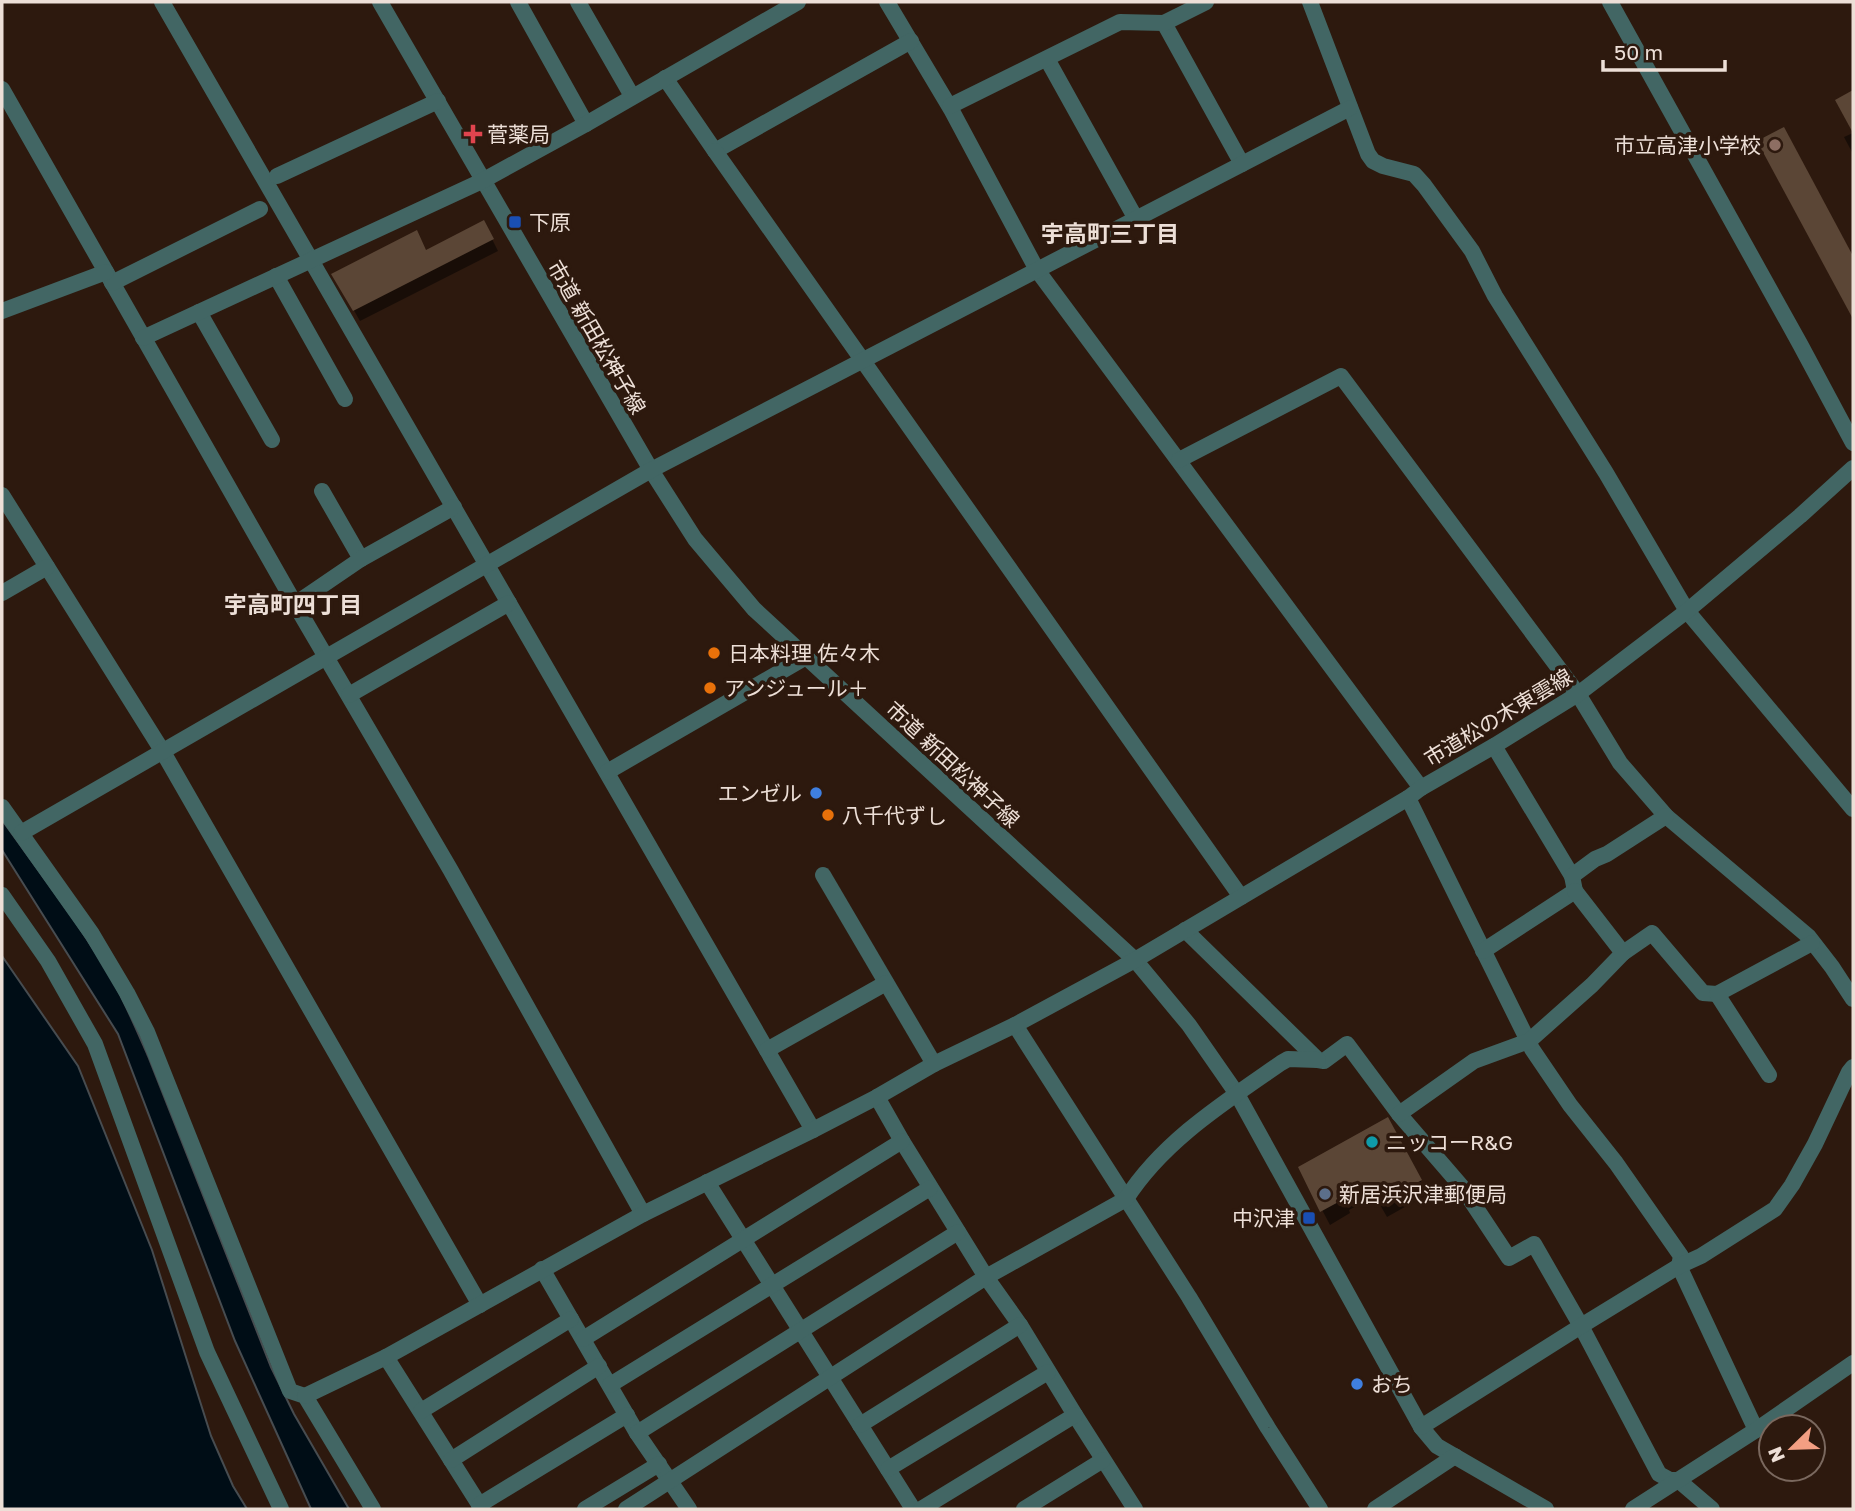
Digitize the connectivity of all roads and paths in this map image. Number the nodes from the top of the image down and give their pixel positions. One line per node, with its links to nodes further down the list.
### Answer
1 (162, 2): 26 (street)
2 (380, 2): 16 (street, 市道 新田松神子線)
3 (518, 2): 19 (street)
4 (578, 2): 15 (street)
5 (798, 2): 13 (street)
6 (887, 2): 11 (street)
7 (1206, 2): 10 (street)
8 (1310, 2): 18 (street)
9 (1610, 2): 36 (street)
10 (1164, 23): 12 (street); 21 (street)
11 (911, 41): 17 (street); 20 (street)
12 (1047, 59): 17 (street); 25 (street)
13 (665, 78): 15 (street); 20 (street)
14 (2, 89): 29 (street)
15 (632, 96): 19 (street)
16 (438, 102): 22 (street); 23 (street, 市道 新田松神子線)
17 (950, 106): 27 (street)
18 (1350, 108): 21 (street); 49 (street)
19 (586, 124): 23 (street)
20 (715, 151): 33 (street)
21 (1242, 164): 25 (street)
22 (277, 176)
23 (482, 181): 26 (street); 39 (street, 市道 新田松神子線)
24 (260, 209): 29 (street)
25 (1136, 219): 27 (street)
26 (311, 260): 28 (street); 42 (street)
27 (1037, 270): 33 (street); 37 (street)
28 (275, 276): 31 (street); 34 (street)
29 (109, 278): 30 (street); 32 (street)
30 (2, 311)
31 (199, 312): 32 (street); 35 (street)
32 (143, 338): 48 (street)
33 (863, 360): 39 (street); 65 (street)
34 (345, 399)
35 (272, 440)
36 (1853, 443)
37 (1179, 460): 52 (street); 57 (street)
38 (1853, 468): 49 (street, 市道松の木東雲線)
39 (651, 470): 44 (street); 50 (street, 市道 新田松神子線)
40 (323, 491): 43 (street)
41 (2, 495): 45 (street)
42 (453, 508): 43 (street); 44 (street)
43 (361, 559): 48 (street)
44 (487, 565): 47 (street); 51 (street)
45 (47, 567): 46 (street); 55 (street)
46 (2, 593)
47 (509, 603): 53 (street); 56 (street)
48 (295, 604): 51 (street)
49 (1687, 611): 52 (street, 市道松の木東雲線); 59 (street)
50 (806, 657): 56 (street); 70 (street, 市道 新田松神子線)
51 (327, 658): 53 (street); 55 (street)
52 (1578, 694): 54 (street, 市道松の木東雲線); 60 (street)
53 (349, 695): 89 (street)
54 (1494, 746): 57 (street, 市道松の木東雲線); 63 (street)
55 (163, 752): 61 (street); 96 (street)
56 (607, 772): 76 (street)
57 (1415, 793): 65 (street, 市道松の木東雲線); 68 (street)
58 (2, 807): 61 (street)
59 (1853, 808)
60 (1666, 816): 63 (street); 67 (street)
61 (21, 833): 108 (street)
62 (823, 875): 71 (street)
63 (1573, 883): 68 (street); 69 (street)
64 (2, 895): 124 (street)
65 (1241, 897): 66 (street, 市道松の木東雲線)
66 (1185, 930): 70 (street, 市道松の木東雲線); 77 (street)
67 (1812, 943): 72 (street); 73 (street)
68 (1483, 951): 75 (street)
69 (1623, 953): 72 (street); 75 (street)
70 (1135, 960): 74 (street, 市道松の木東雲線); 81 (street, 市道 新田松神子線)
71 (886, 983): 76 (street); 78 (street)
72 (1717, 994): 80 (street)
73 (1853, 999)
74 (1015, 1024): 78 (street, 市道松の木東雲線); 88 (street)
75 (1529, 1041): 83 (street); 92 (street)
76 (767, 1049): 84 (street)
77 (1318, 1060): 81 (street); 83 (street)
78 (934, 1064): 82 (street, 市道松の木東雲線)
79 (1853, 1067): 92 (street)
80 (1769, 1075)
81 (1237, 1094): 88 (street); 113 (street, 市道 新田松神子線)
82 (877, 1097): 84 (street, 市道松の木東雲線); 85 (street)
83 (1399, 1114): 99 (street)
84 (813, 1130): 86 (street, 市道松の木東雲線)
85 (902, 1141): 87 (street); 91 (street)
86 (706, 1182): 89 (street, 市道松の木東雲線); 91 (street)
87 (930, 1188): 90 (street); 95 (street)
88 (1126, 1199): 94 (street); 133 (street)
89 (643, 1214): 93 (street, 市道松の木東雲線)
90 (958, 1232): 94 (street); 100 (street)
91 (742, 1240): 95 (street); 101 (street)
92 (1679, 1266): 99 (street); 114 (street)
93 (542, 1269): 96 (street, 市道松の木東雲線); 97 (street)
94 (986, 1277): 98 (street); 106 (street)
95 (772, 1286): 100 (street); 107 (street)
96 (480, 1305): 102 (street, 市道松の木東雲線)
97 (571, 1319): 101 (street); 109 (street)
98 (1020, 1325): 105 (street); 112 (street)
99 (1581, 1326): 113 (street); 121 (street)
100 (800, 1331): 106 (street); 115 (street)
101 (583, 1339): 104 (street)
102 (386, 1357): 108 (street, 市道松の木東雲線); 109 (street)
103 (1853, 1363): 114 (street)
104 (599, 1366): 107 (street); 117 (street)
105 (1048, 1372): 111 (street); 120 (street)
106 (830, 1378): 112 (street); 122 (street)
107 (610, 1385): 110 (street)
108 (304, 1396): 125 (street)
109 (421, 1411): 117 (street)
110 (627, 1415): 115 (street); 123 (street)
111 (1075, 1415): 118 (street); 130 (street)
112 (860, 1425): 120 (street)
113 (1422, 1427): 116 (street, 市道 新田松神子線)
114 (1756, 1430): 121 (street)
115 (637, 1433): 119 (street)
116 (1455, 1456): 134 (street); 135 (street, 市道 新田松神子線)
117 (452, 1460): 123 (street)
118 (1103, 1460): 131 (street); 132 (street)
119 (659, 1464): 122 (street); 126 (street)
120 (888, 1469): 129 (street)
121 (1678, 1480): 136 (street); 137 (street)
122 (671, 1482): 127 (street); 128 (street)
123 (481, 1507)
124 (281, 1509)
125 (373, 1509)
126 (586, 1509)
127 (626, 1509)
128 (689, 1509)
129 (913, 1509)
130 (921, 1509)
131 (1024, 1509)
132 (1134, 1509)
133 (1320, 1509)
134 (1375, 1509)
135 (1545, 1509)
136 (1633, 1509)
137 (1712, 1509)

